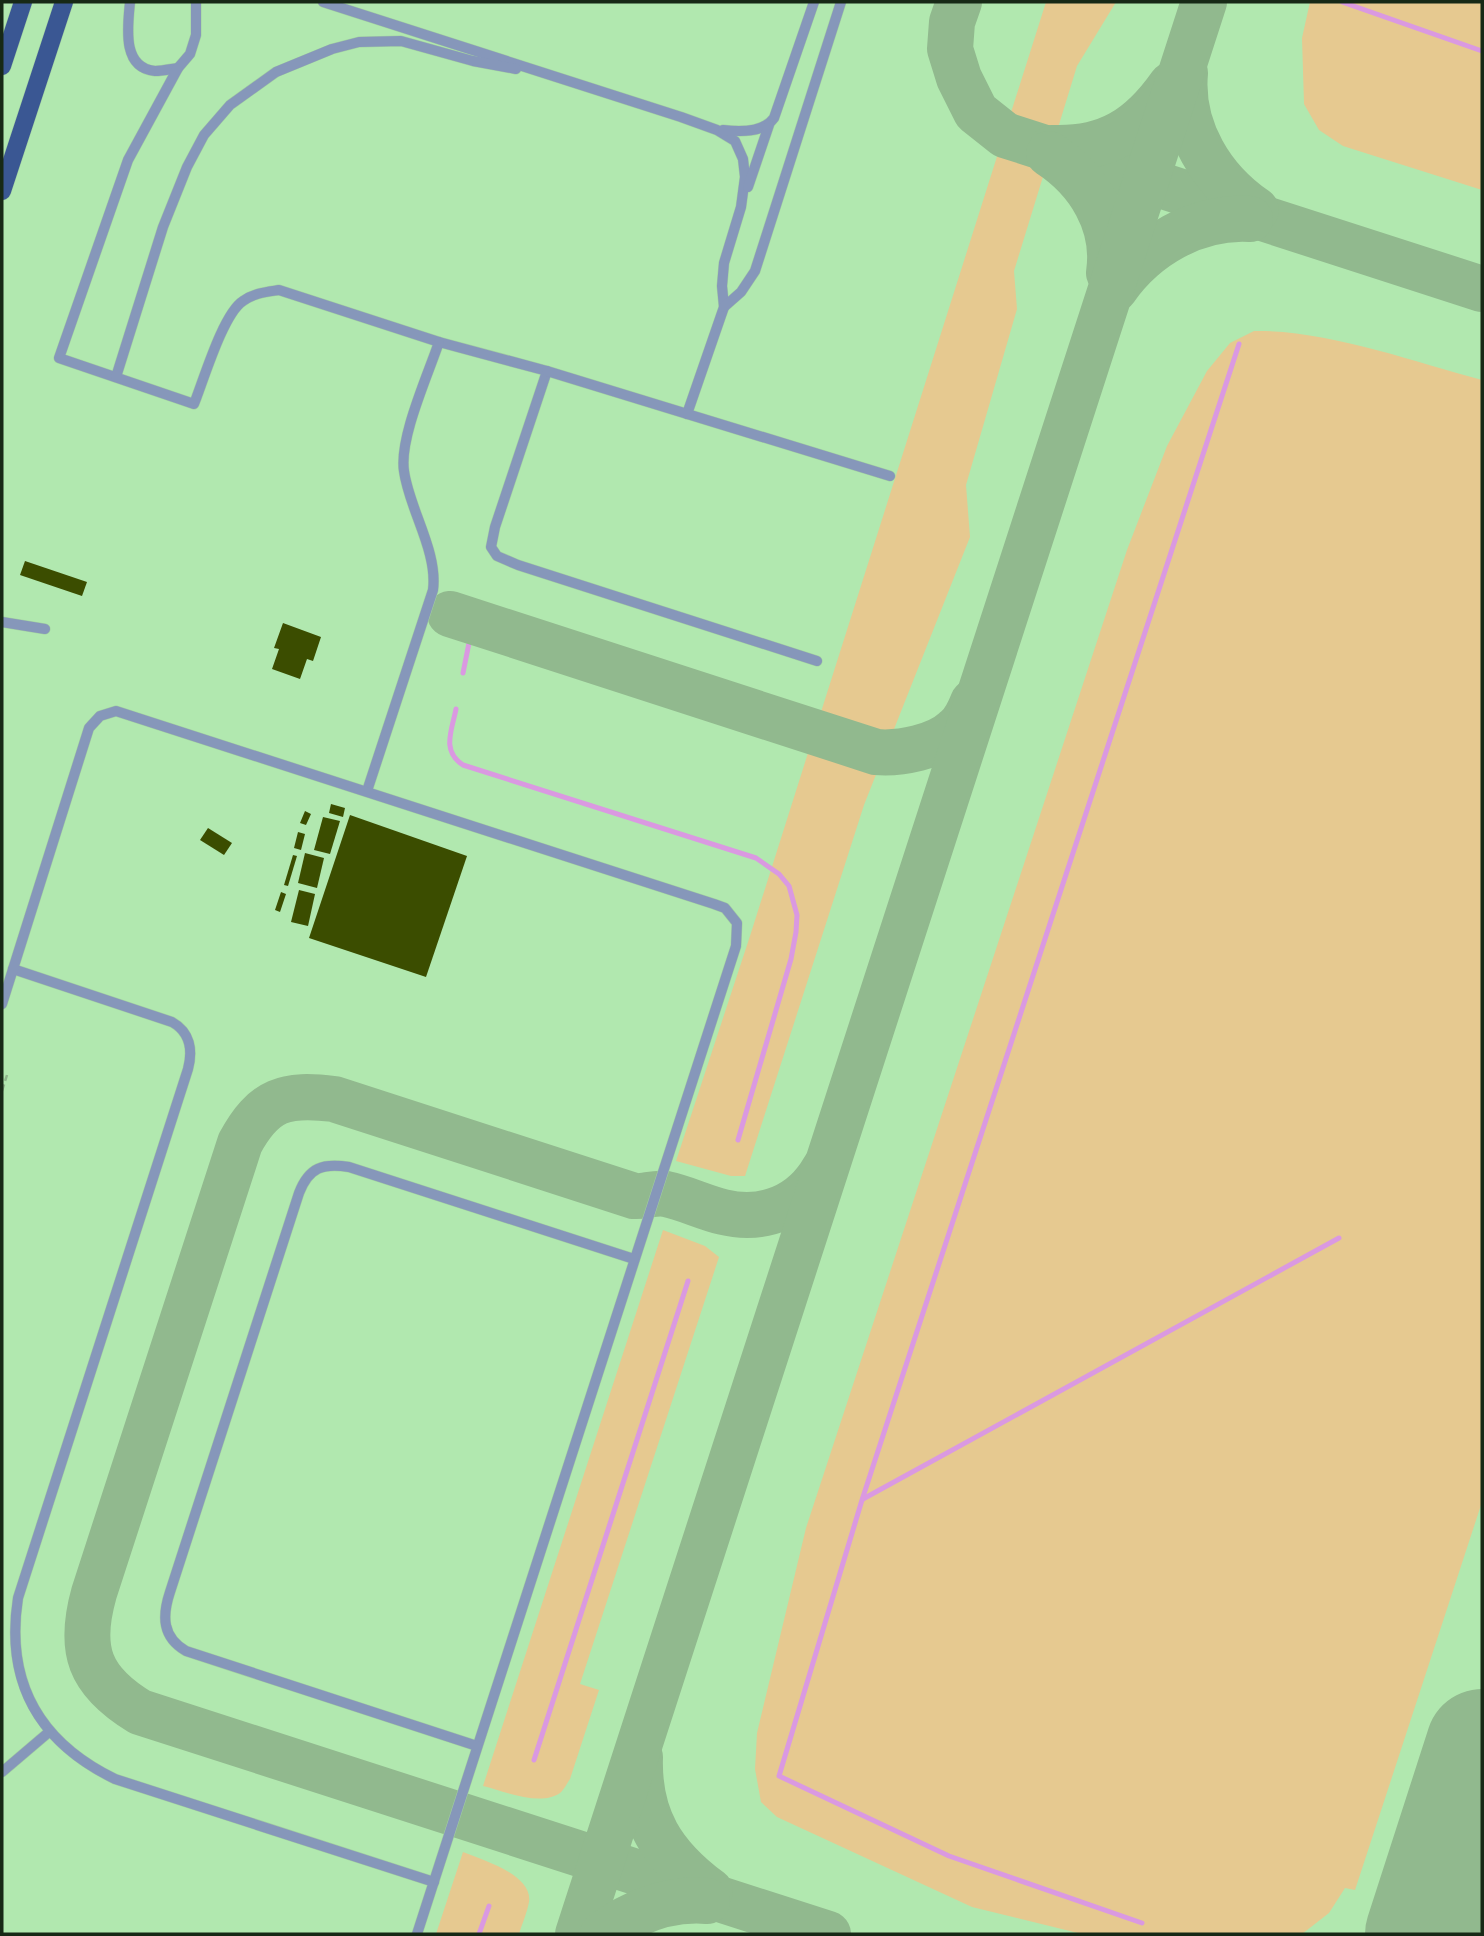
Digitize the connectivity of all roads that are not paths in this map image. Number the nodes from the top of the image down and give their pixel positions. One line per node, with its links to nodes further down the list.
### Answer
1 (23, 2): 8 (main road)
2 (64, 2): 13 (main road)
3 (130, 2): 9 (lane)
4 (196, 2): 9 (lane)
5 (323, 2): 10 (lane)
6 (814, 2): 11 (lane)
7 (841, 2): 15 (lane)
8 (2, 66)
9 (178, 68): 18 (lane)
10 (541, 72): 12 (lane); 18 (lane)
11 (769, 125): 12 (lane); 14 (lane)
12 (715, 129): 14 (lane)
13 (2, 191)
14 (741, 207): 15 (lane)
15 (724, 307): 19 (lane)
16 (439, 342): 17 (lane); 18 (lane); 24 (lane)
17 (547, 371): 19 (lane); 23 (lane)
18 (116, 377)
19 (687, 414): 20 (lane)
20 (890, 476)
21 (2, 622): 22 (lane)
22 (45, 629)
23 (817, 661)
24 (367, 791): 25 (lane); 27 (lane)
25 (13, 969): 26 (lane); 28 (lane)
26 (2, 1004)
27 (634, 1259): 29 (lane); 29 (lane)
28 (49, 1732): 30 (lane); 31 (lane)
29 (477, 1746): 31 (lane)
30 (2, 1772)
31 (434, 1882): 32 (lane)
32 (417, 1934)

